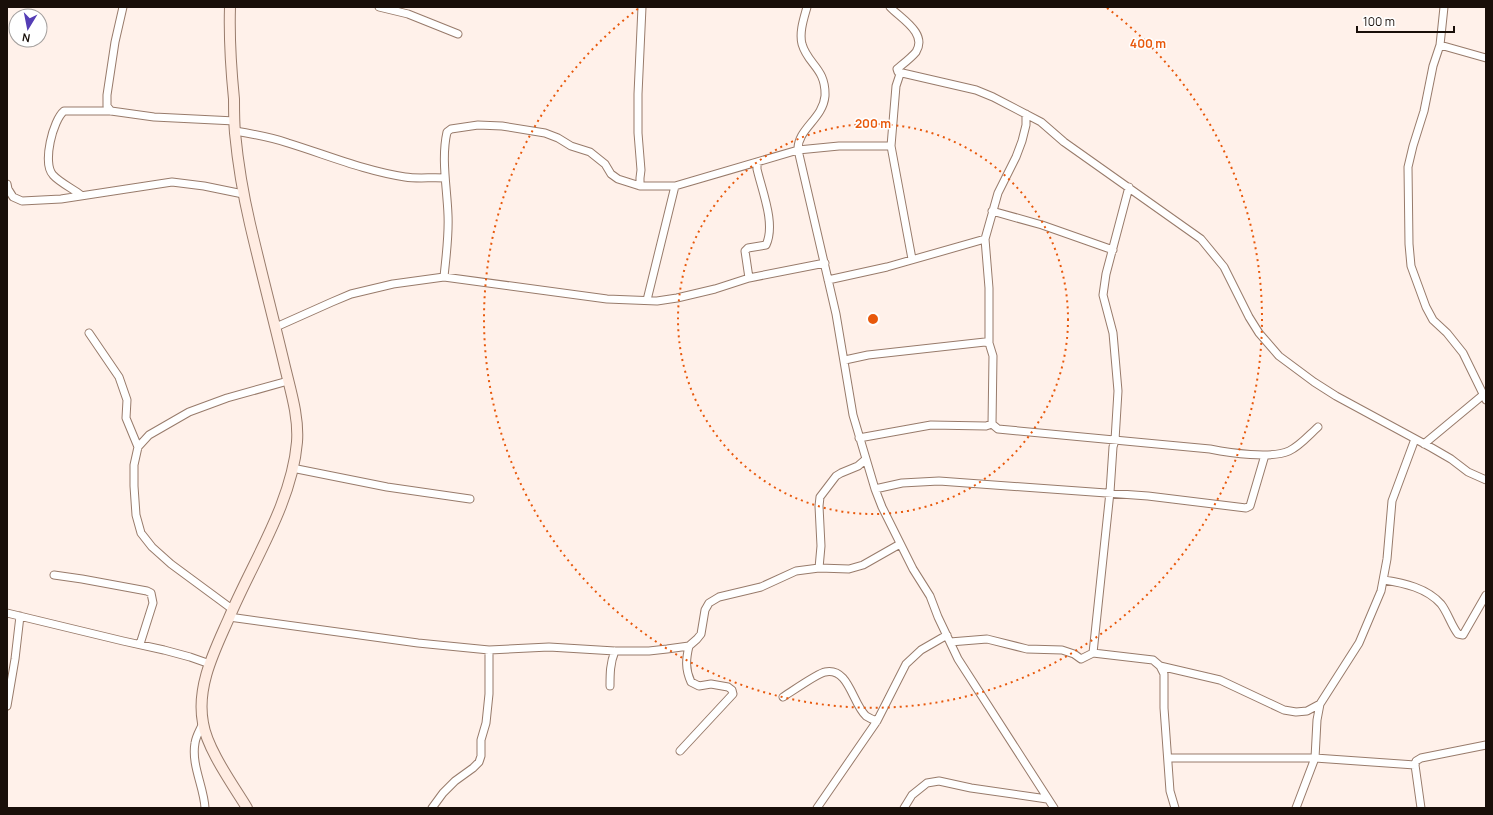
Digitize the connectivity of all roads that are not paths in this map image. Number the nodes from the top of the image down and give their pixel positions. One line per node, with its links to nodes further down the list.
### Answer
1 (123, 7): 12 (street)
2 (230, 7): 14 (street)
3 (379, 7): 8 (street)
4 (642, 7): 20 (street)
5 (806, 7): 16 (street)
6 (890, 7): 11 (street)
7 (1444, 7): 9 (street)
8 (458, 34)
9 (1440, 45): 10 (street); 39 (street)
10 (1486, 58)
11 (900, 74): 13 (street); 15 (street)
12 (111, 111): 14 (street); 24 (street)
13 (1026, 114): 22 (street); 25 (street)
14 (235, 126): 18 (street); 23 (street)
15 (891, 146): 16 (street); 28 (street)
16 (798, 150): 17 (street); 29 (street)
17 (758, 162): 21 (street); 31 (street)
18 (445, 178): 20 (street); 30 (street)
19 (7, 184): 24 (street)
20 (640, 186): 21 (street)
21 (675, 186): 33 (street)
22 (1129, 187): 27 (street); 43 (street)
23 (243, 194): 24 (street); 34 (street)
24 (81, 195)
25 (992, 211): 26 (street); 27 (street)
26 (985, 239): 28 (street); 36 (street)
27 (1113, 250): 44 (street)
28 (912, 259): 32 (street)
29 (824, 264): 31 (street); 32 (street)
30 (444, 277): 33 (street); 34 (street)
31 (749, 278): 33 (street)
32 (828, 280): 37 (street)
33 (647, 300)
34 (276, 327): 38 (street)
35 (89, 333): 46 (street)
36 (989, 343): 37 (street); 40 (street)
37 (845, 360): 42 (street)
38 (288, 381): 46 (street); 49 (street)
39 (1484, 397): 45 (street)
40 (992, 424): 42 (street); 44 (street)
41 (1318, 427): 47 (street)
42 (860, 438): 48 (street)
43 (1415, 439): 45 (street); 57 (street)
44 (1115, 440): 47 (street); 52 (street)
45 (1424, 444): 50 (street)
46 (138, 447): 60 (street)
47 (1265, 454): 52 (street)
48 (866, 459): 51 (street); 55 (street)
49 (292, 468): 53 (street); 60 (street)
50 (1486, 480)
51 (874, 489): 52 (street); 54 (street)
52 (1110, 492): 68 (street)
53 (470, 499)
54 (900, 544): 55 (street); 62 (street)
55 (819, 568): 65 (street)
56 (54, 575): 64 (street)
57 (1384, 580): 58 (street); 73 (street)
58 (1486, 595)
59 (7, 613): 61 (street)
60 (230, 613): 66 (street); 69 (street)
61 (20, 616): 64 (street); 74 (street)
62 (947, 635): 63 (street); 75 (street)
63 (950, 642): 68 (street); 82 (street)
64 (140, 644): 69 (street)
65 (689, 646): 67 (street); 78 (street)
66 (489, 650): 67 (street); 85 (street)
67 (615, 651): 71 (street)
68 (1093, 654): 70 (street)
69 (210, 664): 76 (street)
70 (1160, 666): 73 (street); 79 (street)
71 (610, 686)
72 (783, 697): 75 (street)
73 (1320, 704): 80 (street)
74 (7, 706)
75 (877, 721): 86 (street)
76 (202, 723): 83 (street); 84 (street)
77 (1486, 745): 81 (street)
78 (680, 751)
79 (1168, 758): 80 (street); 89 (street)
80 (1315, 758): 81 (street); 90 (street)
81 (1415, 765): 91 (street)
82 (1047, 799): 87 (street); 88 (street)
83 (205, 808)
84 (247, 808)
85 (432, 808)
86 (817, 808)
87 (904, 808)
88 (1054, 808)
89 (1175, 808)
90 (1296, 808)
91 (1421, 808)

